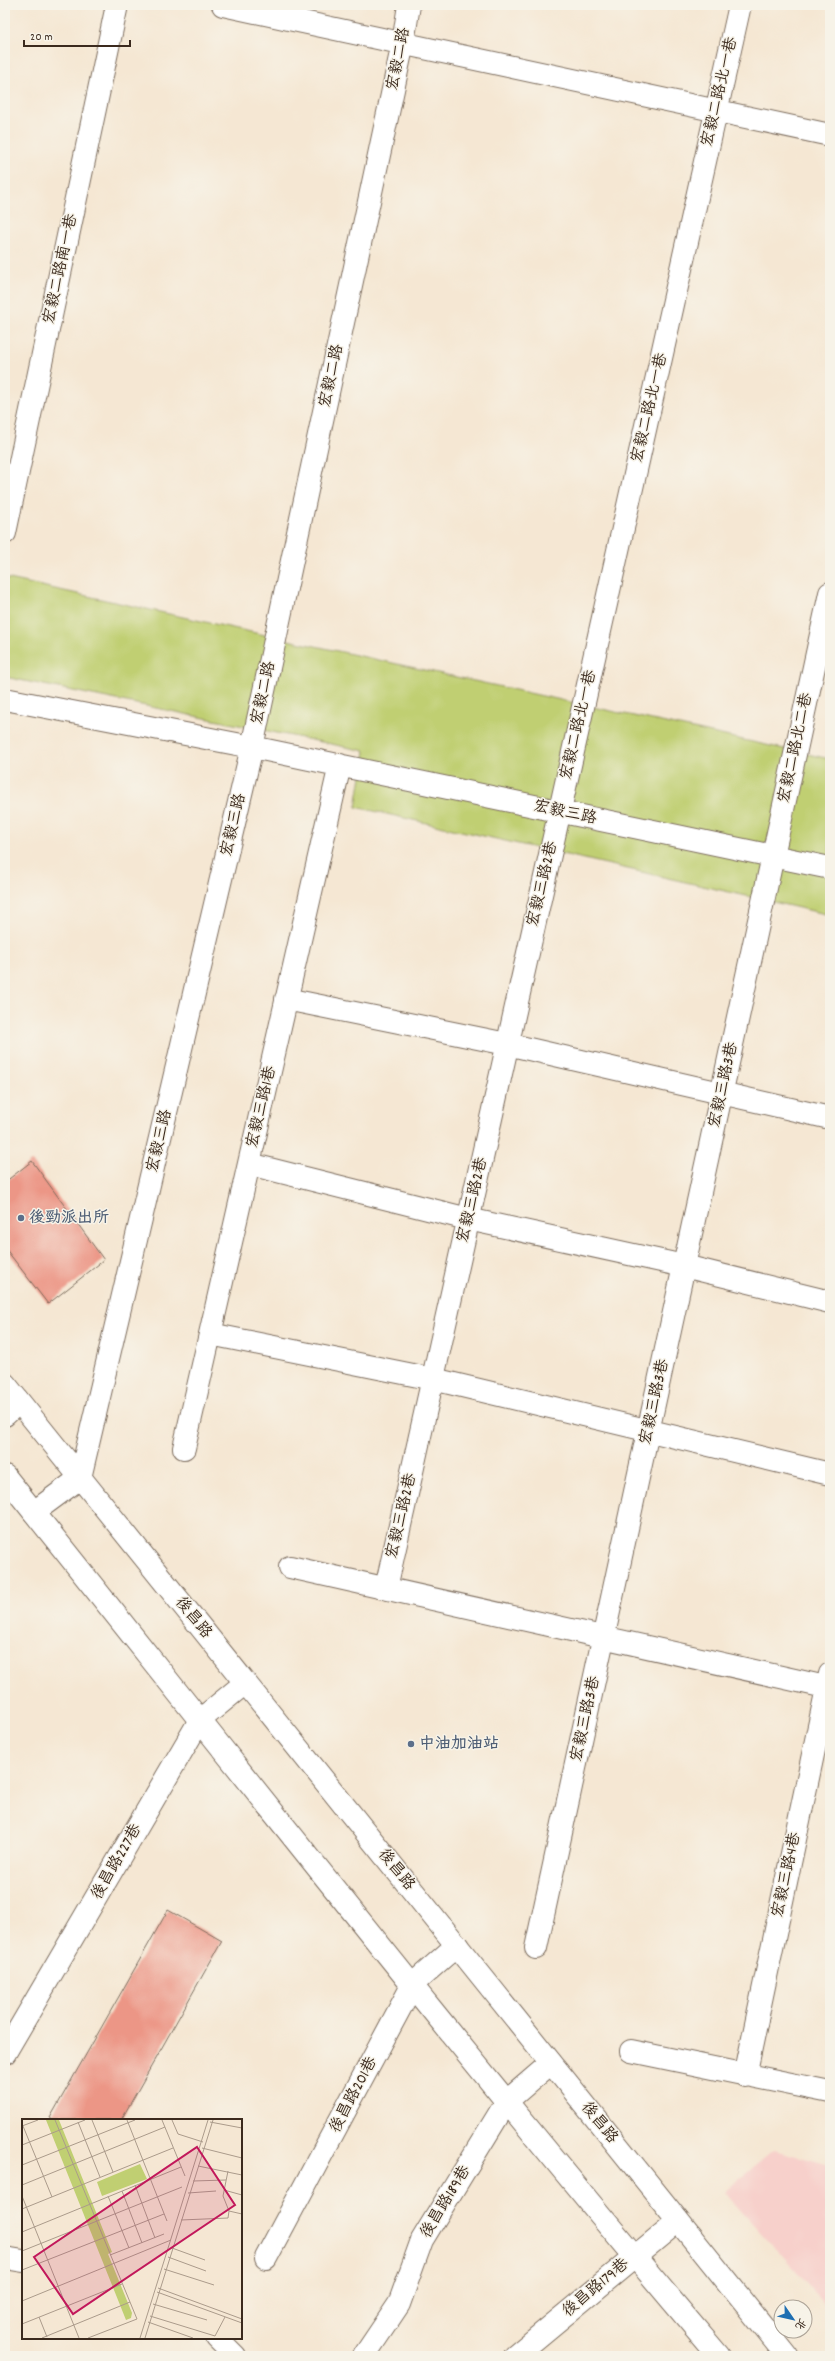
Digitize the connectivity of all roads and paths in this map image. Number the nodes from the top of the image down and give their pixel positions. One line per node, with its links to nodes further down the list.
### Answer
1 (116, 5): 8 (street, 宏毅二路南一巷)
2 (223, 5): 5 (street)
3 (409, 5): 5 (street, 宏毅二路)
4 (740, 5): 6 (street, 宏毅二路北一巷)
5 (403, 43): 6 (street); 11 (street, 宏毅二路)
6 (716, 110): 7 (street); 13 (street, 宏毅二路北一巷)
7 (830, 135)
8 (5, 533)
9 (830, 593): 14 (street, 宏毅二路北二巷)
10 (5, 699): 11 (street, 宏毅三路)
11 (252, 748): 12 (street, 宏毅三路); 32 (street, 宏毅三路)
12 (340, 766): 13 (street, 宏毅三路); 16 (street, 宏毅三路1巷)
13 (560, 812): 14 (street, 宏毅三路); 17 (street, 宏毅三路2巷)
14 (773, 856): 15 (street, 宏毅三路); 18 (street, 宏毅三路3巷)
15 (830, 868)
16 (286, 999): 17 (street); 20 (street, 宏毅三路1巷)
17 (508, 1044): 18 (street); 21 (street, 宏毅三路2巷)
18 (722, 1093): 19 (street); 22 (street, 宏毅三路3巷)
19 (830, 1118)
20 (249, 1164): 21 (street); 24 (street, 宏毅三路1巷)
21 (468, 1219): 22 (street); 25 (street, 宏毅三路2巷)
22 (684, 1266): 23 (street); 28 (street, 宏毅三路3巷)
23 (830, 1302)
24 (210, 1334): 25 (street); 29 (street, 宏毅三路1巷)
25 (433, 1379): 28 (street); 35 (street, 宏毅三路2巷)
26 (5, 1384): 27 (street, 後昌路)
27 (12, 1409): 32 (street, 後昌路)
28 (649, 1431): 30 (street); 36 (street, 宏毅三路3巷)
29 (184, 1448)
30 (830, 1474)
31 (5, 1476): 33 (street)
32 (80, 1478): 33 (street); 37 (street, 後昌路)
33 (34, 1512): 39 (street)
34 (290, 1567): 35 (street)
35 (386, 1588): 36 (street)
36 (604, 1637): 38 (street); 41 (street, 宏毅三路3巷)
37 (245, 1683): 39 (street, 後昌路227巷); 40 (street, 後昌路)
38 (829, 1683): 46 (street, 宏毅三路4巷)
39 (200, 1720): 42 (street); 44 (street, 後昌路227巷)
40 (457, 1945): 42 (street, 後昌路201巷); 45 (street, 後昌路)
41 (536, 1948)
42 (413, 1984): 48 (street); 52 (street, 後昌路201巷)
43 (631, 2051): 46 (street)
44 (5, 2054)
45 (551, 2063): 48 (street, 後昌路189巷); 49 (street, 後昌路)
46 (745, 2076): 47 (street)
47 (830, 2092)
48 (508, 2101): 50 (street); 54 (street, 後昌路189巷)
49 (678, 2221): 50 (street, 後昌路179巷); 57 (street, 後昌路)
50 (634, 2256): 55 (street, 後昌路179巷); 56 (street)
51 (5, 2258): 53 (street)
52 (266, 2258)
53 (22, 2261)
54 (364, 2356)
55 (515, 2356)
56 (719, 2356)
57 (787, 2356)

